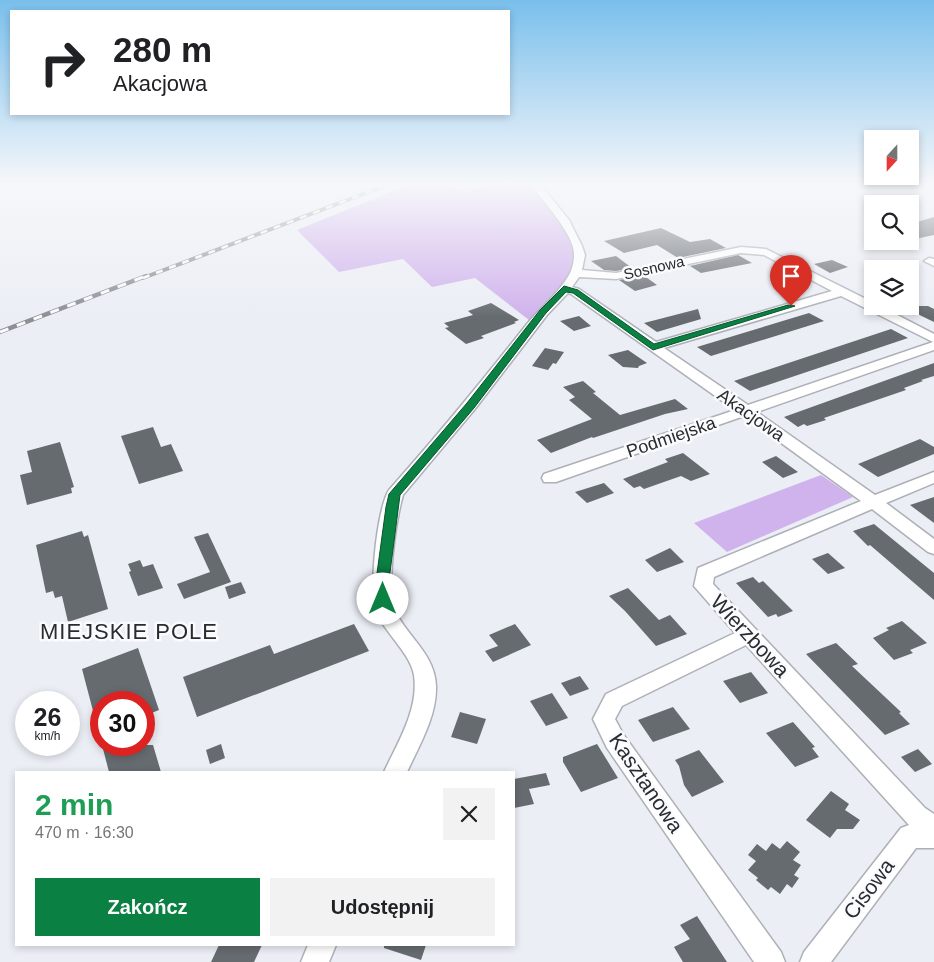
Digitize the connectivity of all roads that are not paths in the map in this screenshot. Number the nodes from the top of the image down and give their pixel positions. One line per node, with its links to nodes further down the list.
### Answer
1 (569, 228): 2 (street)
2 (576, 273): 3 (street); 4 (street, Sosnowa)
3 (564, 289): 7 (street, Akacjowa); 14 (street)
4 (841, 292): 5 (street, Sosnowa); 7 (street)
5 (934, 339)
6 (934, 346): 8 (street, Podmiejska)
7 (653, 347): 8 (street, Akacjowa)
8 (747, 411): 10 (street, Podmiejska); 11 (street, Akacjowa)
9 (934, 477): 11 (street)
10 (550, 478)
11 (876, 503): 12 (street, Akacjowa); 13 (street, Wierzbowa)
12 (934, 548)
13 (749, 635): 15 (street, Wierzbowa); 19 (street, Kasztanowa)
14 (396, 771)
15 (934, 828)
16 (934, 836): 20 (street, Cisowa)
17 (322, 946): 18 (street)
18 (315, 962)
19 (771, 962)
20 (814, 962)

